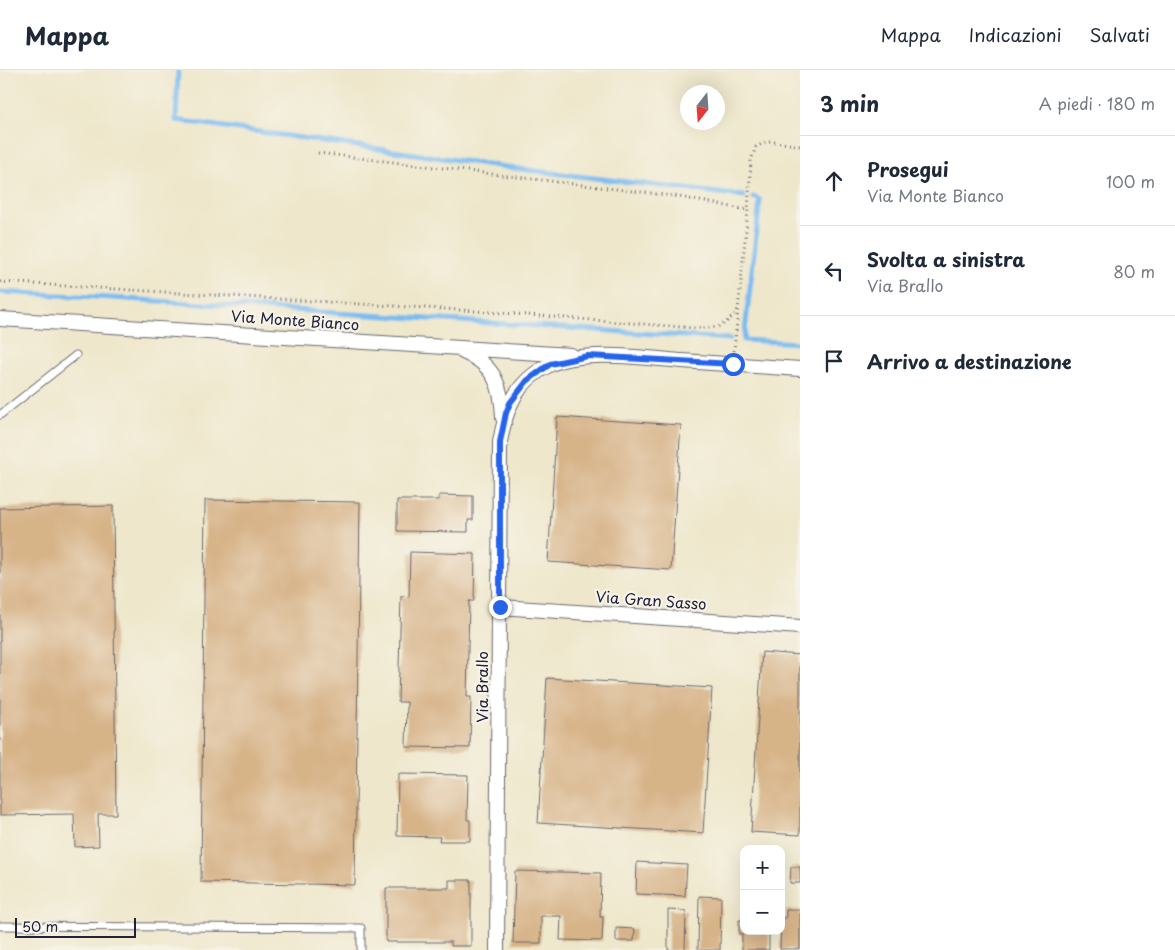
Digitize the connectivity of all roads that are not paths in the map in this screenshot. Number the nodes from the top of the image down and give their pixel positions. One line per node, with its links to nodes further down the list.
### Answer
1 (0, 319): 2 (street, Via Monte Bianco)
2 (453, 348): 4 (street, Via Monte Bianco); 8 (street, Via Brallo)
3 (76, 355): 7 (lane)
4 (588, 356): 5 (street, Via Monte Bianco); 6 (street, Via Monte Bianco)
5 (800, 368)
6 (510, 403): 8 (street, Via Brallo)
7 (0, 415)
8 (503, 424): 9 (street, Via Brallo)
9 (500, 607): 10 (street, Via Gran Sasso); 13 (street, Via Brallo)
10 (800, 627)
11 (0, 926): 12 (lane)
12 (361, 950)
13 (498, 950)

